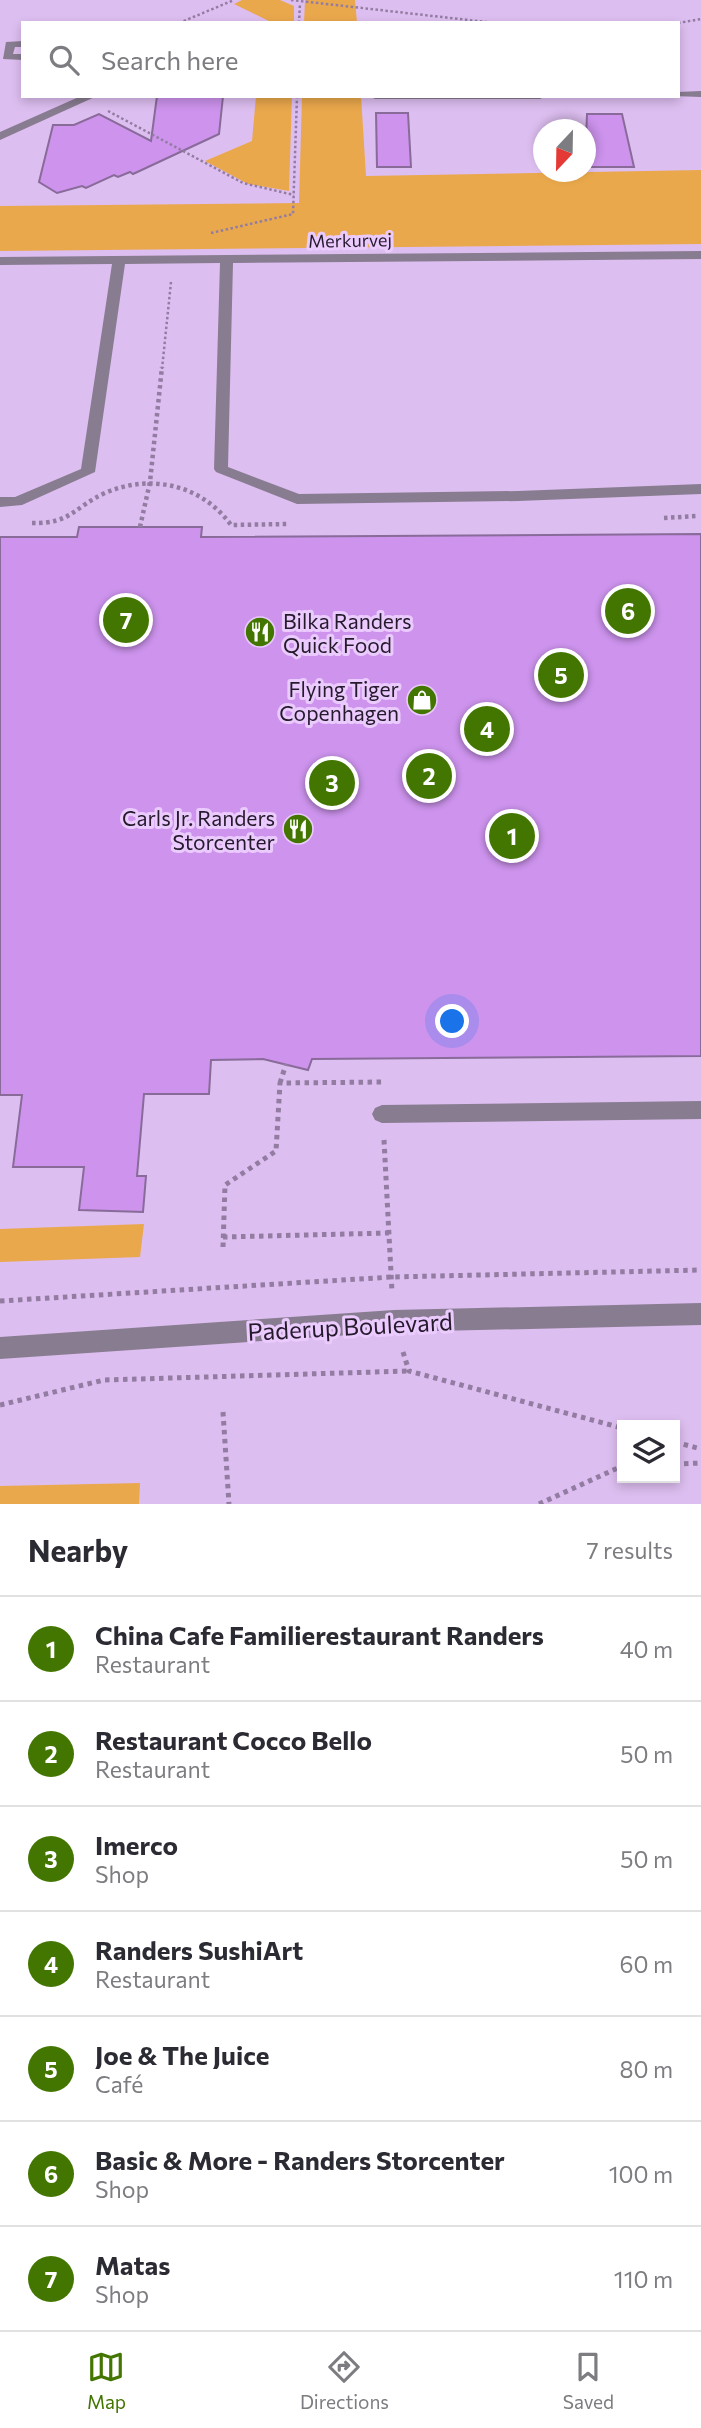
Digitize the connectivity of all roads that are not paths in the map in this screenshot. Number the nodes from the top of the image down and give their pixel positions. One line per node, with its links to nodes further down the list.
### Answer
1 (21, 44): 2 (street)
2 (21, 57)
3 (701, 94): 4 (street)
4 (680, 95)
5 (88, 98): 6 (street)
6 (0, 136)
7 (701, 255): 8 (street, Merkurvej)
8 (228, 259): 9 (street, Merkurvej); 11 (street)
9 (119, 260): 10 (street, Merkurvej); 12 (street)
10 (0, 261)
11 (701, 489)
12 (0, 502)
13 (701, 1110): 14 (street)
14 (382, 1114)
15 (701, 1314): 16 (street, Paderup Boulevard)
16 (0, 1348)

